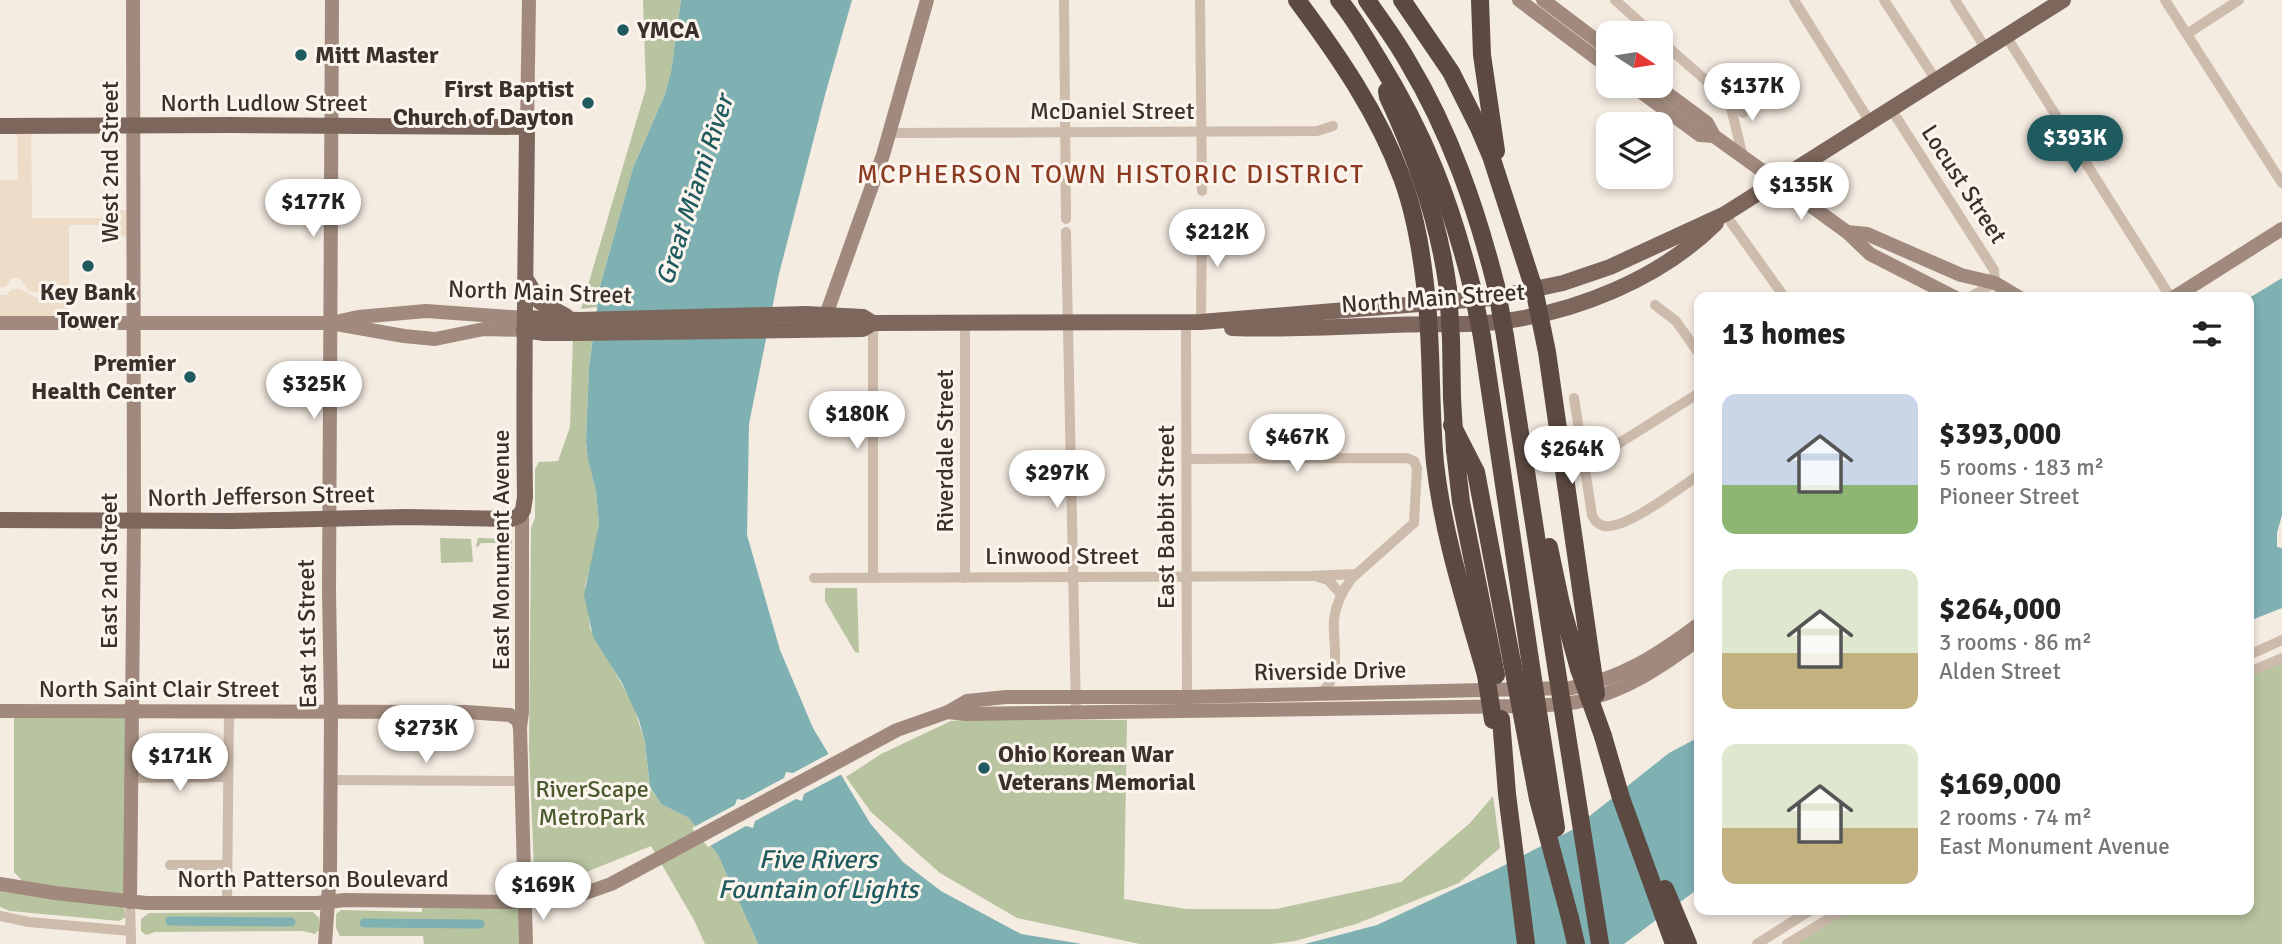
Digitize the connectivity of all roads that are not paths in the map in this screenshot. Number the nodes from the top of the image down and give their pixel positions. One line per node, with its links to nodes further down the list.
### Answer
1 (133, 0): 37 (main road, West 2nd Street)
2 (332, 0): 38 (main road, East 1st Street)
3 (528, 0): 40 (main road)
4 (927, 0): 43 (main road)
5 (1065, 0): 42 (street)
6 (1200, 0): 41 (street)
7 (1297, 0): 67 (highway)
8 (1339, 0): 28 (highway)
9 (1367, 0): 88 (highway, bridge)
10 (1402, 0): 46 (highway)
11 (1480, 0): 46 (highway)
12 (1519, 0): 27 (main road)
13 (1543, 0): 24 (main road)
14 (1615, 0): 21 (street)
15 (1794, 0): 35 (street)
16 (1884, 0): 29 (street)
17 (1955, 0): 25 (street)
18 (2063, 0): 23 (main road, North Main Street)
19 (2165, 0): 22 (street)
20 (2239, 0): 22 (street)
21 (1639, 21)
22 (2187, 34): 48 (street)
23 (2006, 36): 25 (main road, North Main Street); 64 (street)
24 (1596, 40)
25 (1986, 49): 29 (main road, North Main Street)
26 (1673, 52): 32 (street)
27 (1596, 58)
28 (1385, 70): 108 (highway, bridge); 135 (highway, bridge)
29 (1936, 80): 33 (main road, North Main Street)
30 (1649, 98): 44 (main road)
31 (1673, 98): 44 (main road)
32 (1728, 100): 34 (street); 45 (street)
33 (1891, 109): 35 (main road, North Main Street); 58 (street, Locust Street)
34 (1743, 113)
35 (1870, 122): 47 (main road, North Main Street)
36 (0, 126): 37 (main road, North Ludlow Street)
37 (132, 126): 38 (main road, North Ludlow Street); 77 (main road, West 2nd Street)
38 (331, 126): 40 (main road, North Ludlow Street); 73 (main road, East 1st Street)
39 (1333, 126): 41 (street, McDaniel Street)
40 (527, 127): 57 (main road, East Monument Avenue)
41 (1200, 131): 42 (street, McDaniel Street); 49 (street)
42 (1065, 132): 43 (street, McDaniel Street); 52 (street)
43 (890, 133): 70 (main road)
44 (1714, 136): 45 (main road)
45 (1743, 158): 47 (main road)
46 (1500, 182): 59 (highway)
47 (1776, 183): 50 (main road, North Main Street); 55 (main road)
48 (2282, 183)
49 (1202, 191)
50 (1725, 214): 59 (main road, North Main Street); 60 (street); 69 (main road, North Main Street)
51 (1202, 216): 71 (street, East Babbit Street)
52 (1066, 219)
53 (2282, 229): 65 (main road)
54 (1066, 232): 75 (street)
55 (1847, 232): 58 (main road); 61 (main road)
56 (2282, 238): 66 (main road)
57 (527, 281): 78 (main road, East Monument Avenue); 79 (main road)
58 (1995, 283): 62 (street); 63 (main road)
59 (1534, 289): 67 (main road, North Main Street); 69 (highway)
60 (1782, 292)
61 (1944, 292)
62 (1979, 292)
63 (2010, 292)
64 (2168, 292)
65 (2182, 292)
66 (2199, 292)
67 (1427, 303): 71 (main road, North Main Street); 76 (highway)
68 (1655, 305): 81 (street)
69 (1541, 314): 76 (main road, North Main Street); 106 (highway)
70 (826, 321): 74 (main road, North Main Street); 79 (main road, North Main Street)
71 (1194, 322): 75 (main road, North Main Street); 76 (main road, North Main Street); 86 (street, East Babbit Street)
72 (0, 323): 77 (main road, North Main Street)
73 (331, 323): 77 (main road, North Main Street); 78 (main road, North Main Street); 78 (main road, North Main Street); 90 (main road, East 1st Street)
74 (873, 323): 80 (main road, North Main Street); 98 (street)
75 (1069, 323): 80 (main road, North Main Street); 95 (street)
76 (1429, 323): 82 (highway)
77 (133, 324): 92 (main road, East 2nd Street)
78 (524, 324): 79 (main road, North Main Street); 89 (main road, East Monument Avenue)
79 (577, 324)
80 (965, 324): 99 (street, Riverdale Street)
81 (1694, 347)
82 (1431, 378): 108 (highway); 135 (highway, bridge)
83 (1694, 396): 85 (street)
84 (1574, 398): 85 (street)
85 (1583, 456): 87 (street)
86 (1187, 459): 93 (street); 96 (street, East Babbit Street)
87 (1694, 478)
88 (1530, 491): 106 (highway); 142 (highway, bridge)
89 (522, 514): 90 (main road, North Jefferson Street); 118 (main road, East Monument Avenue)
90 (330, 518): 92 (main road, North Jefferson Street); 115 (main road, East 1st Street)
91 (0, 520): 92 (main road, North Jefferson Street)
92 (134, 520): 114 (main road, East 2nd Street)
93 (1356, 574): 94 (street, Linwood Street); 100 (street)
94 (1310, 576): 96 (street, Linwood Street); 100 (street, Linwood Street)
95 (1074, 577): 96 (street, Linwood Street); 99 (street, Linwood Street); 110 (street)
96 (1187, 577): 111 (street, East Babbit Street)
97 (814, 578): 98 (street, Linwood Street)
98 (873, 578): 99 (street, Linwood Street)
99 (965, 578)
100 (1341, 594): 109 (street)
101 (1694, 627): 109 (main road, Riverside Drive)
102 (2282, 640): 104 (street)
103 (1694, 643): 111 (main road, Riverside Drive)
104 (2254, 653)
105 (2282, 658): 107 (street)
106 (1585, 668): 124 (highway, bridge)
107 (2254, 670)
108 (1491, 675): 140 (highway, bridge)
109 (1320, 693): 111 (main road, Riverside Drive)
110 (1076, 696): 111 (main road, Riverside Drive); 116 (main road, Riverside Drive); 117 (street)
111 (1187, 704): 117 (main road, Riverside Drive)
112 (0, 711): 114 (main road, North Saint Clair Street)
113 (229, 711): 114 (main road, North Saint Clair Street); 115 (main road, North Saint Clair Street); 120 (street)
114 (131, 712): 121 (main road, East 2nd Street)
115 (331, 712): 118 (main road, North Saint Clair Street); 122 (main road, East 1st Street)
116 (948, 712): 117 (main road, Riverside Drive); 119 (main road, Riverside Drive)
117 (1076, 712)
118 (520, 728): 123 (main road, East Monument Avenue)
119 (883, 738): 128 (main road, North Patterson Boulevard)
120 (228, 777): 121 (street); 126 (street)
121 (131, 778): 129 (main road, East 2nd Street)
122 (330, 780): 123 (street); 131 (main road, East 1st Street)
123 (522, 781): 128 (main road, East Monument Avenue)
124 (1621, 797): 143 (highway); 144 (highway)
125 (170, 865): 126 (street)
126 (227, 865): 130 (street)
127 (0, 884): 129 (main road, North Patterson Boulevard)
128 (525, 900): 131 (main road, North Patterson Boulevard); 139 (main road, East Monument Avenue)
129 (130, 902): 130 (main road, North Patterson Boulevard); 136 (street, East 2nd Street)
130 (227, 902): 131 (main road, North Patterson Boulevard)
131 (327, 902): 138 (main road, East 1st Street)
132 (1803, 915): 145 (street)
133 (1835, 915): 146 (street)
134 (0, 916): 136 (street)
135 (1570, 918): 141 (highway)
136 (131, 931): 137 (street, East 2nd Street)
137 (131, 944)
138 (325, 944)
139 (526, 944)
140 (1525, 944)
141 (1576, 944)
142 (1600, 944)
143 (1674, 944)
144 (1688, 944)
145 (1757, 944)
146 (1787, 944)

